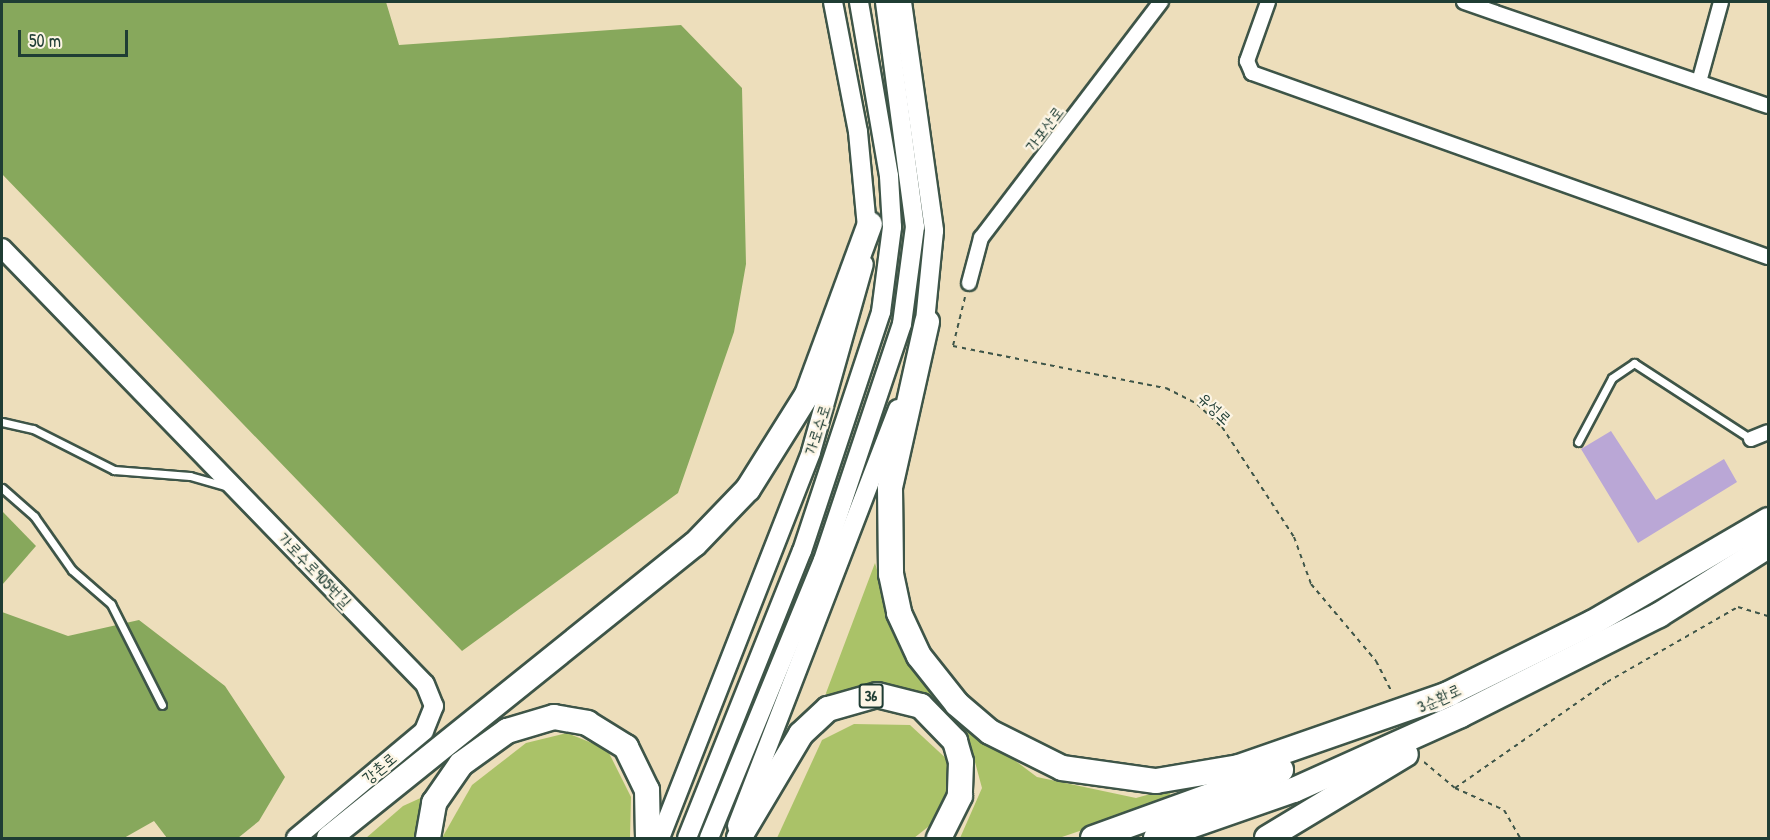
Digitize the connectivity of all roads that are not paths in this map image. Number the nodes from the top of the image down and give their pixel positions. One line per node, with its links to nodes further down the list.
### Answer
1 (833, 2): 9 (main road, 가로수로)
2 (859, 2): 12 (main road, 가로수로)
3 (887, 2): 36 (main road)
4 (902, 2): 17 (main road)
5 (1161, 2): 16 (street, 가포산로)
6 (1268, 2): 15 (street)
7 (1464, 2): 10 (street)
8 (1721, 2): 10 (street)
9 (848, 78): 12 (main road); 13 (main road, 가로수로)
10 (1699, 82): 11 (street)
11 (1768, 106)
12 (883, 137): 13 (main road); 35 (main road, 가로수로)
13 (870, 224): 31 (highway); 34 (main road, 가로수로)
14 (2, 248): 23 (main road, 가로수로905번길)
15 (1768, 257)
16 (969, 283)
17 (927, 322): 28 (highway); 37 (main road)
18 (2, 422): 23 (lane)
19 (1768, 432): 20 (street)
20 (1751, 439): 21 (lane)
21 (1578, 442)
22 (2, 488): 29 (lane)
23 (237, 490): 26 (main road, 가로수로905번길)
24 (1768, 520): 28 (highway, 3순환로)
25 (1768, 546): 27 (highway, 3순환로)
26 (425, 684): 30 (main road, 강촌로)
27 (1516, 688): 41 (highway, 3순환로); 42 (highway)
28 (1451, 693): 40 (highway, 3순환로)
29 (162, 705)
30 (296, 838)
31 (329, 838)
32 (428, 838): 33 (highway)
33 (648, 838)
34 (660, 838)
35 (687, 838)
36 (709, 838)
37 (732, 838)
38 (739, 838): 39 (highway, 36)
39 (939, 838)
40 (1092, 838)
41 (1156, 838)
42 (1267, 838)

